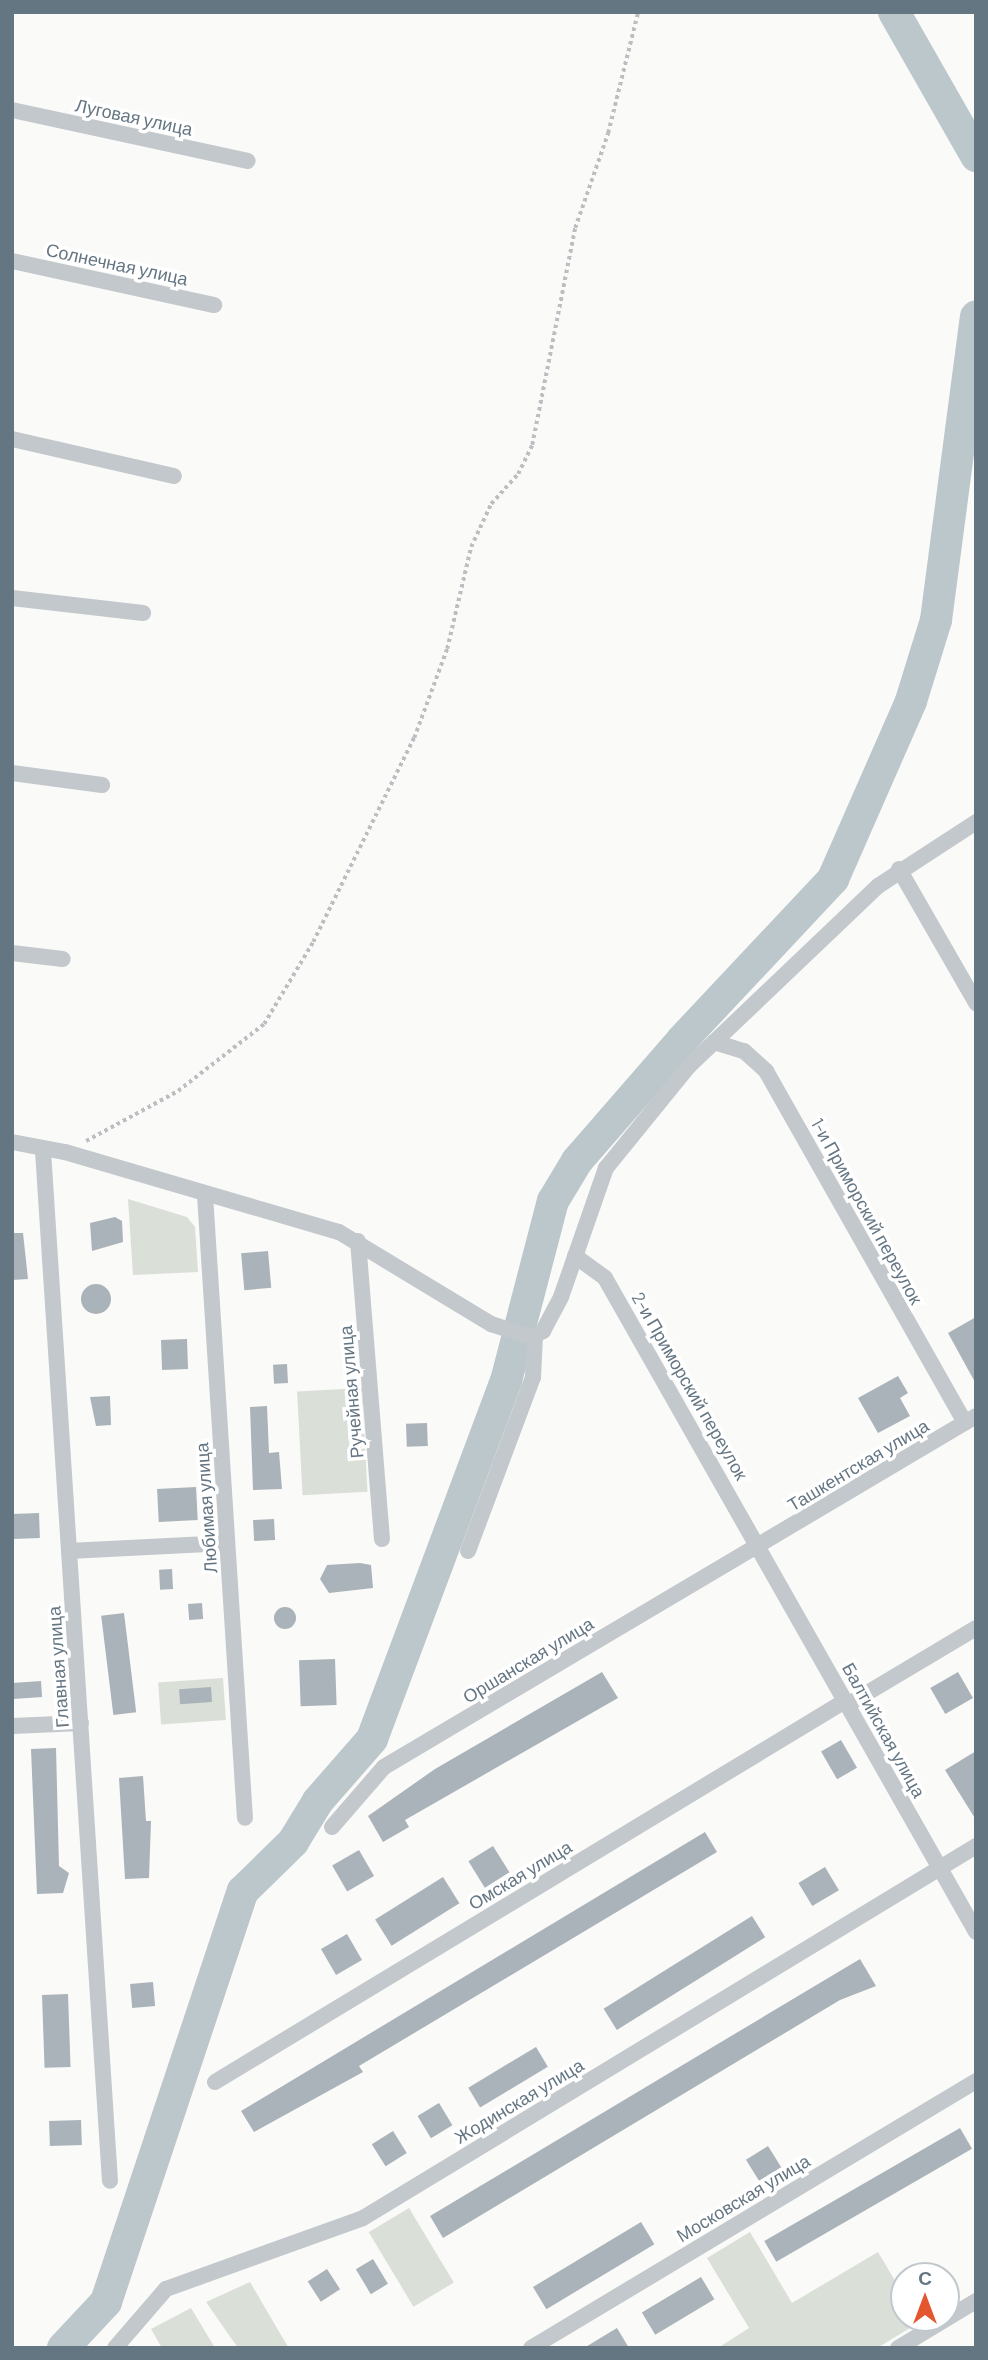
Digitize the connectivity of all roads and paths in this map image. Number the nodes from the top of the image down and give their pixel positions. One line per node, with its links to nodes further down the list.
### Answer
1 (638, 12): 20 (path)
2 (12, 110): 3 (street, Луговая улица)
3 (248, 161)
4 (12, 261): 5 (street, Солнечная улица)
5 (214, 305)
6 (12, 439): 7 (street)
7 (174, 477)
8 (12, 598): 9 (street)
9 (143, 613)
10 (12, 773): 11 (street)
11 (102, 785)
12 (976, 822): 13 (street)
13 (900, 869): 16 (street); 17 (street)
14 (12, 953): 15 (street)
15 (63, 960)
16 (976, 1003)
17 (714, 1042): 23 (street); 25 (street, 1-и Приморский переулок)
18 (12, 1142): 19 (street)
19 (43, 1151): 20 (street); 29 (street, Главная улица)
20 (65, 1152): 21 (street)
21 (205, 1195): 22 (street); 27 (street, Любимая улица)
22 (358, 1241): 24 (street); 26 (street, Ручейная улица)
23 (575, 1256): 24 (street); 28 (street, 2-и Приморский переулок)
24 (521, 1335): 30 (street)
25 (970, 1420): 28 (street, Ташкентская улица)
26 (382, 1539)
27 (227, 1543): 29 (street); 35 (street, Любимая улица)
28 (760, 1546): 32 (street, Балтийская улица); 36 (street, Оршанская улица)
29 (69, 1551): 33 (street, Главная улица)
30 (468, 1551)
31 (976, 1628): 32 (street, Омская улица)
32 (846, 1703): 38 (street, Балтийская улица); 41 (street, Омская улица)
33 (80, 1723): 34 (street); 42 (street, Главная улица)
34 (12, 1726)
35 (245, 1818)
36 (332, 1827)
37 (976, 1846): 38 (street, Жодинская улица)
38 (939, 1867): 39 (street, Балтийская улица); 44 (street, Жодинская улица)
39 (976, 1932)
40 (976, 2081): 45 (street, Московская улица)
41 (215, 2082)
42 (110, 2181)
43 (976, 2301): 46 (street)
44 (116, 2348)
45 (531, 2348)
46 (898, 2348)

